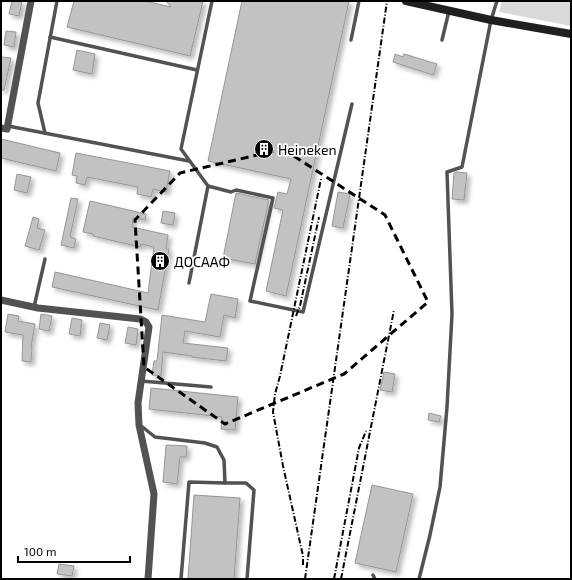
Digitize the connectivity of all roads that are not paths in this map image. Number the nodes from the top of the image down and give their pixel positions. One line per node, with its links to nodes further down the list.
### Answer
1 (31, 1): 15 (street)
2 (57, 1): 10 (lane)
3 (212, 1): 13 (lane)
4 (358, 1): 11 (lane)
5 (406, 1): 7 (street)
6 (497, 1): 8 (lane)
7 (449, 11): 8 (street); 12 (lane)
8 (491, 20): 9 (street); 30 (lane)
9 (571, 34)
10 (50, 37): 13 (lane); 16 (lane)
11 (351, 40)
12 (442, 40)
13 (197, 70): 17 (lane)
14 (352, 104): 18 (lane)
15 (5, 127): 16 (lane)
16 (46, 133): 17 (lane)
17 (189, 161): 18 (lane)
18 (208, 186): 20 (lane)
19 (46, 259): 22 (lane)
20 (189, 283)
21 (1, 300): 22 (street)
22 (34, 307): 23 (street)
23 (141, 381): 24 (lane); 25 (street)
24 (211, 388)
25 (139, 425): 26 (lane); 27 (street)
26 (225, 483): 28 (lane); 29 (lane)
27 (148, 579)
28 (181, 579)
29 (247, 579)
30 (419, 579)

